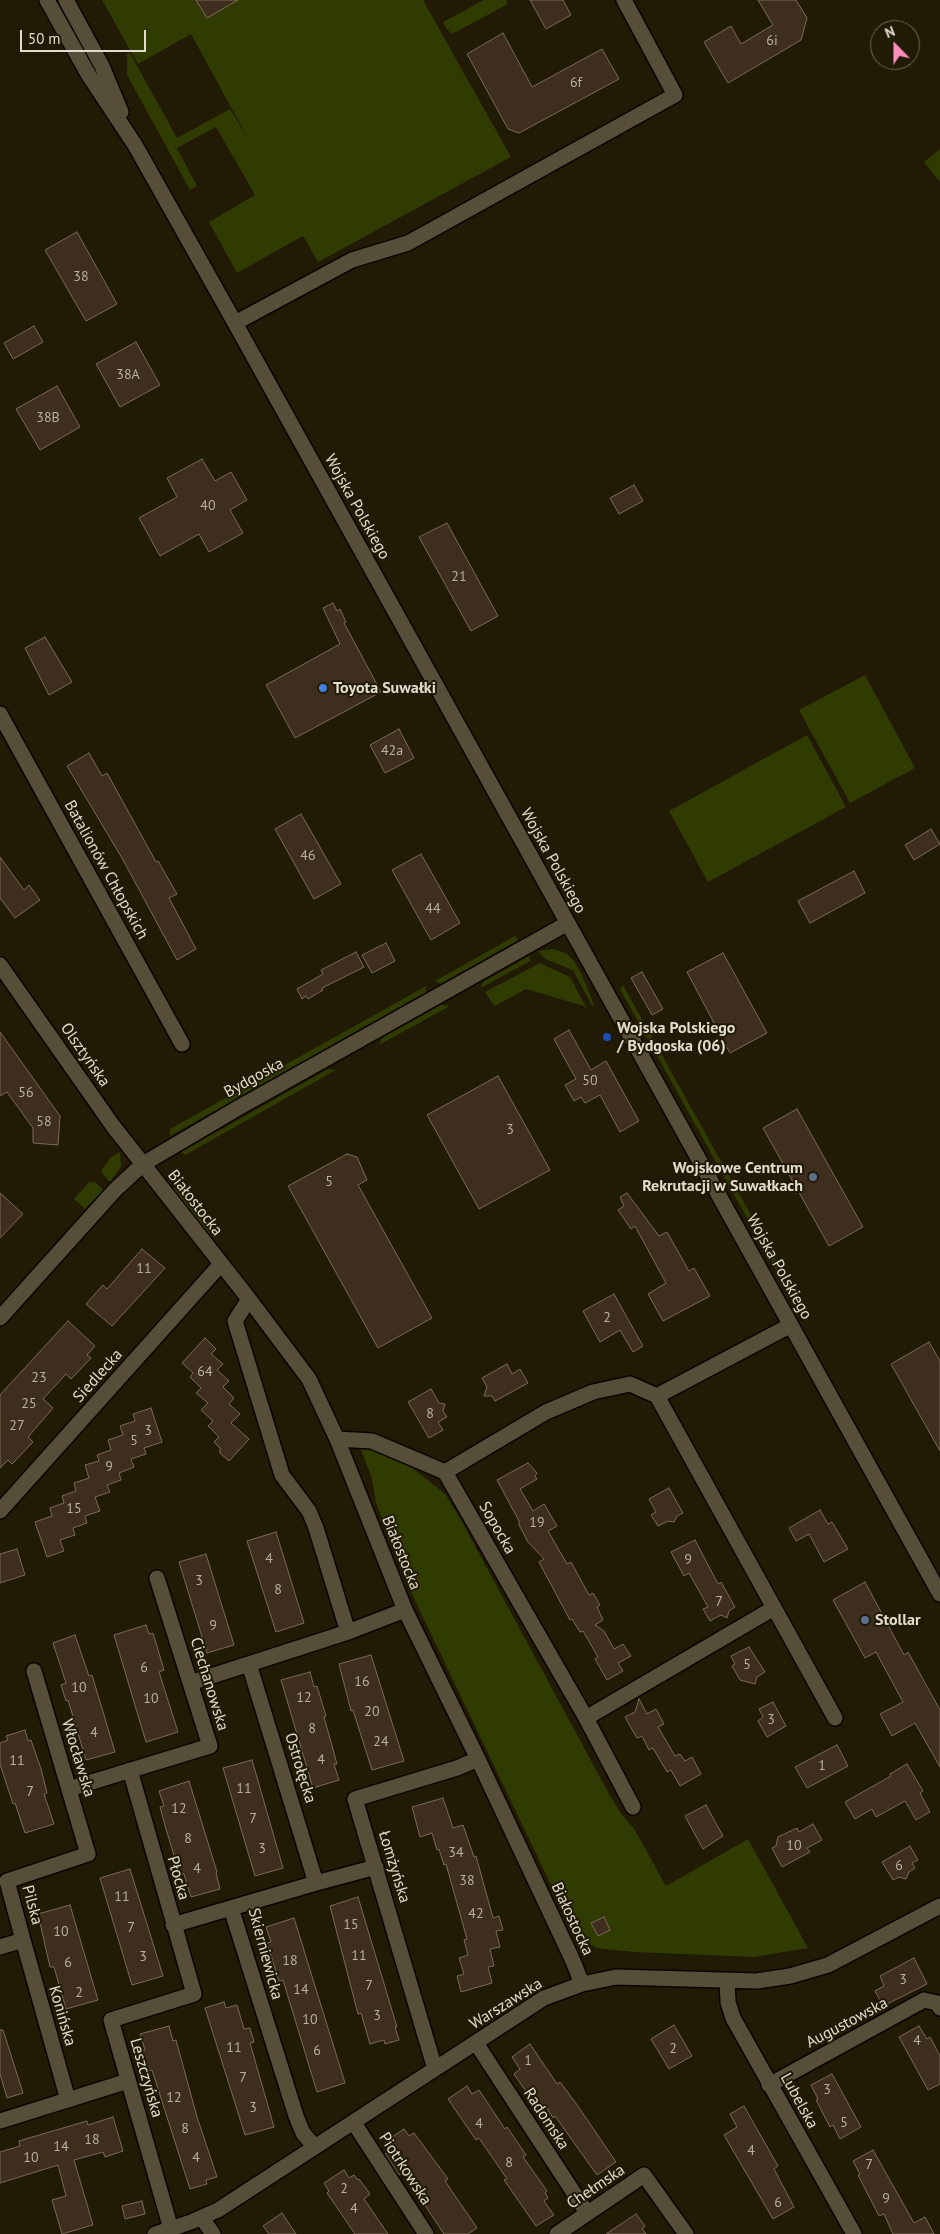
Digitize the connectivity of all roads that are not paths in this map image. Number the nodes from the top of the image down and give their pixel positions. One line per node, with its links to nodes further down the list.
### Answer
1 (47, 0): 4 (street, Wojska Polskiego)
2 (66, 0): 4 (street, Wojska Polskiego)
3 (624, 0): 5 (street)
4 (135, 145): 5 (street, Wojska Polskiego)
5 (235, 323): 7 (street, Wojska Polskiego)
6 (0, 714): 9 (street, Batalionów Chłopskich)
7 (568, 923): 10 (street, Bydgoska); 14 (street, Wojska Polskiego)
8 (0, 965): 10 (street, Olsztyńska)
9 (182, 1044)
10 (142, 1164): 11 (street, Białostocka); 13 (street, Bydgoska)
11 (221, 1264): 12 (street, Białostocka); 18 (street, Siedlecka)
12 (249, 1299): 16 (street, Białostocka); 23 (street)
13 (0, 1318)
14 (791, 1325): 15 (street); 20 (street, Wojska Polskiego)
15 (657, 1396): 17 (street); 21 (street)
16 (337, 1439): 17 (street); 22 (street, Białostocka)
17 (445, 1472): 27 (street, Sopocka)
18 (3, 1502)
19 (157, 1578): 26 (street, Ciechanowska)
20 (940, 1594)
21 (774, 1608): 27 (street); 28 (street)
22 (405, 1610): 23 (street); 29 (street, Białostocka)
23 (348, 1632): 24 (street)
24 (249, 1664): 26 (street); 35 (street, Ostrołęcka)
25 (34, 1671): 31 (street, Włocławska)
26 (190, 1683): 30 (street, Ciechanowska)
27 (586, 1718): 32 (street, Sopocka)
28 (835, 1718)
29 (478, 1759): 34 (street, Łomżyńska); 42 (street, Białostocka)
30 (130, 1770): 31 (street, Ciechanowska); 38 (street, Płocka)
31 (70, 1789): 33 (street, Włocławska)
32 (633, 1808)
33 (88, 1854): 39 (street, Pilska)
34 (376, 1868): 35 (street, Skierniewicka); 46 (street, Łomżyńska)
35 (316, 1883): 37 (street, Skierniewicka)
36 (940, 1906): 41 (street, Warszawska)
37 (231, 1908): 38 (street); 52 (street, Skierniewicka)
38 (174, 1925): 43 (street, Płocka)
39 (23, 1940): 40 (street, Pilska); 49 (street, Konińska)
40 (0, 1948)
41 (727, 1981): 42 (street, Warszawska); 48 (street, Lubelska)
42 (582, 1984): 45 (street, Warszawska)
43 (194, 1994): 47 (street, Leszczyńska)
44 (940, 2008): 48 (street, Augustowska)
45 (476, 2043): 46 (street, Warszawska); 53 (street, Radomska)
46 (435, 2069): 51 (street, Warszawska)
47 (128, 2081): 49 (street); 55 (street, Leszczyńska)
48 (769, 2085): 61 (street, Lubelska)
49 (68, 2100): 50 (street)
50 (0, 2121)
51 (354, 2123): 52 (street, Warszawska); 58 (street, Piotrkowska)
52 (314, 2147): 54 (street, Warszawska)
53 (587, 2213): 59 (street, Chełmska); 60 (street, Chełmska)
54 (202, 2218): 55 (street, Warszawska); 57 (street)
55 (171, 2229): 56 (street, Warszawska)
56 (154, 2234)
57 (213, 2234)
58 (426, 2234)
59 (557, 2234)
60 (686, 2234)
61 (854, 2234)

